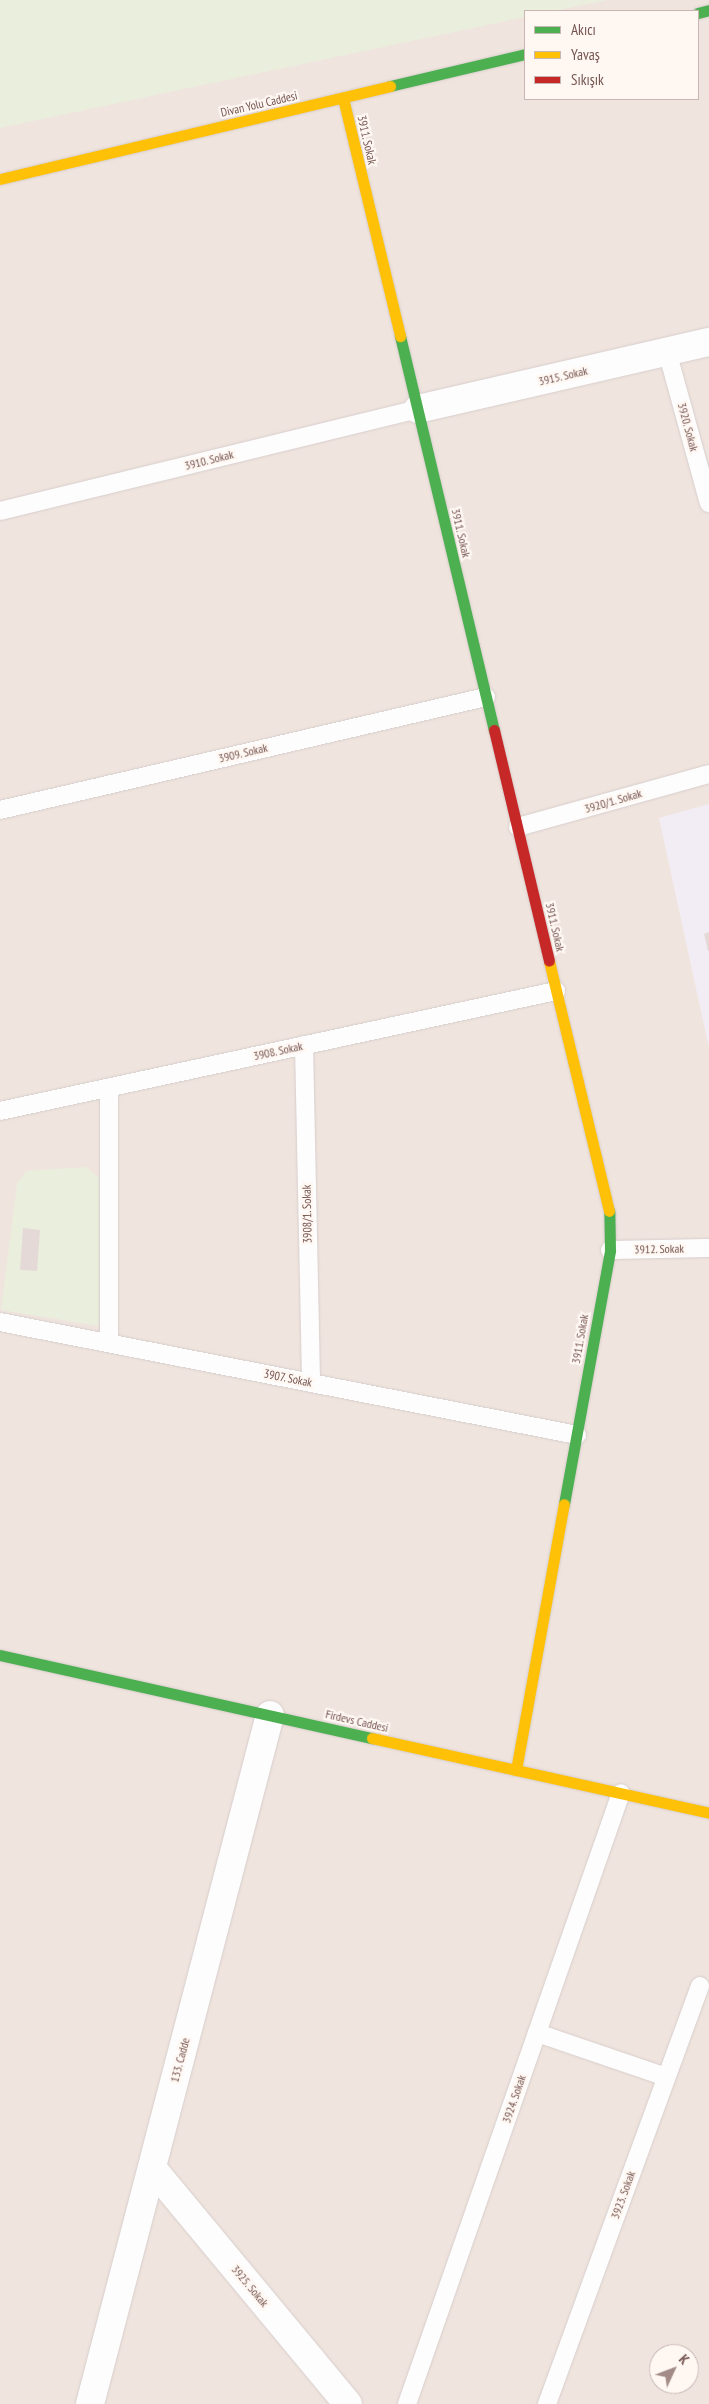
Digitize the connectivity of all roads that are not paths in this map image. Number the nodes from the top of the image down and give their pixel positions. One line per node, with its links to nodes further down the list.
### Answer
1 (524, 54): 2 (street, Divan Yolu Caddesi)
2 (343, 98): 3 (street, Divan Yolu Caddesi); 6 (street, 3911. Sokak)
3 (0, 179)
4 (709, 342): 5 (street, 3915. Sokak)
5 (667, 351): 6 (street, 3915. Sokak); 7 (lane, 3920. Sokak)
6 (418, 409): 8 (lane, 3910. Sokak); 9 (street, 3911. Sokak)
7 (709, 503)
8 (0, 511)
9 (486, 696): 11 (lane, 3909. Sokak); 12 (street, 3911. Sokak)
10 (709, 774): 12 (lane, 3920/1. Sokak)
11 (0, 810)
12 (518, 828): 13 (street, 3911. Sokak)
13 (556, 991): 14 (lane, 3908. Sokak); 18 (street, 3911. Sokak)
14 (304, 1045): 15 (lane, 3908. Sokak); 21 (lane, 3908/1. Sokak)
15 (109, 1088): 16 (lane, 3908. Sokak); 20 (lane)
16 (0, 1111)
17 (709, 1248): 18 (lane, 3912. Sokak)
18 (610, 1250): 22 (street, 3911. Sokak)
19 (0, 1322): 20 (lane, 3907. Sokak)
20 (109, 1343): 21 (lane, 3907. Sokak)
21 (311, 1382): 22 (lane, 3907. Sokak)
22 (577, 1435): 25 (street, 3911. Sokak)
23 (0, 1655): 24 (street, Firdevs Caddesi)
24 (270, 1715): 25 (street, Firdevs Caddesi); 31 (street, 133. Cadde)
25 (516, 1770): 26 (street, Firdevs Caddesi)
26 (622, 1794): 27 (street, Firdevs Caddesi); 29 (lane, 3924. Sokak)
27 (709, 1813)
28 (700, 1986): 30 (lane, 3923. Sokak)
29 (537, 2033): 30 (lane); 34 (lane, 3924. Sokak)
30 (666, 2077): 35 (lane, 3923. Sokak)
31 (152, 2168): 32 (street, 133. Cadde); 33 (street, 3925. Sokak)
32 (90, 2404)
33 (348, 2404)
34 (407, 2404)
35 (547, 2404)

